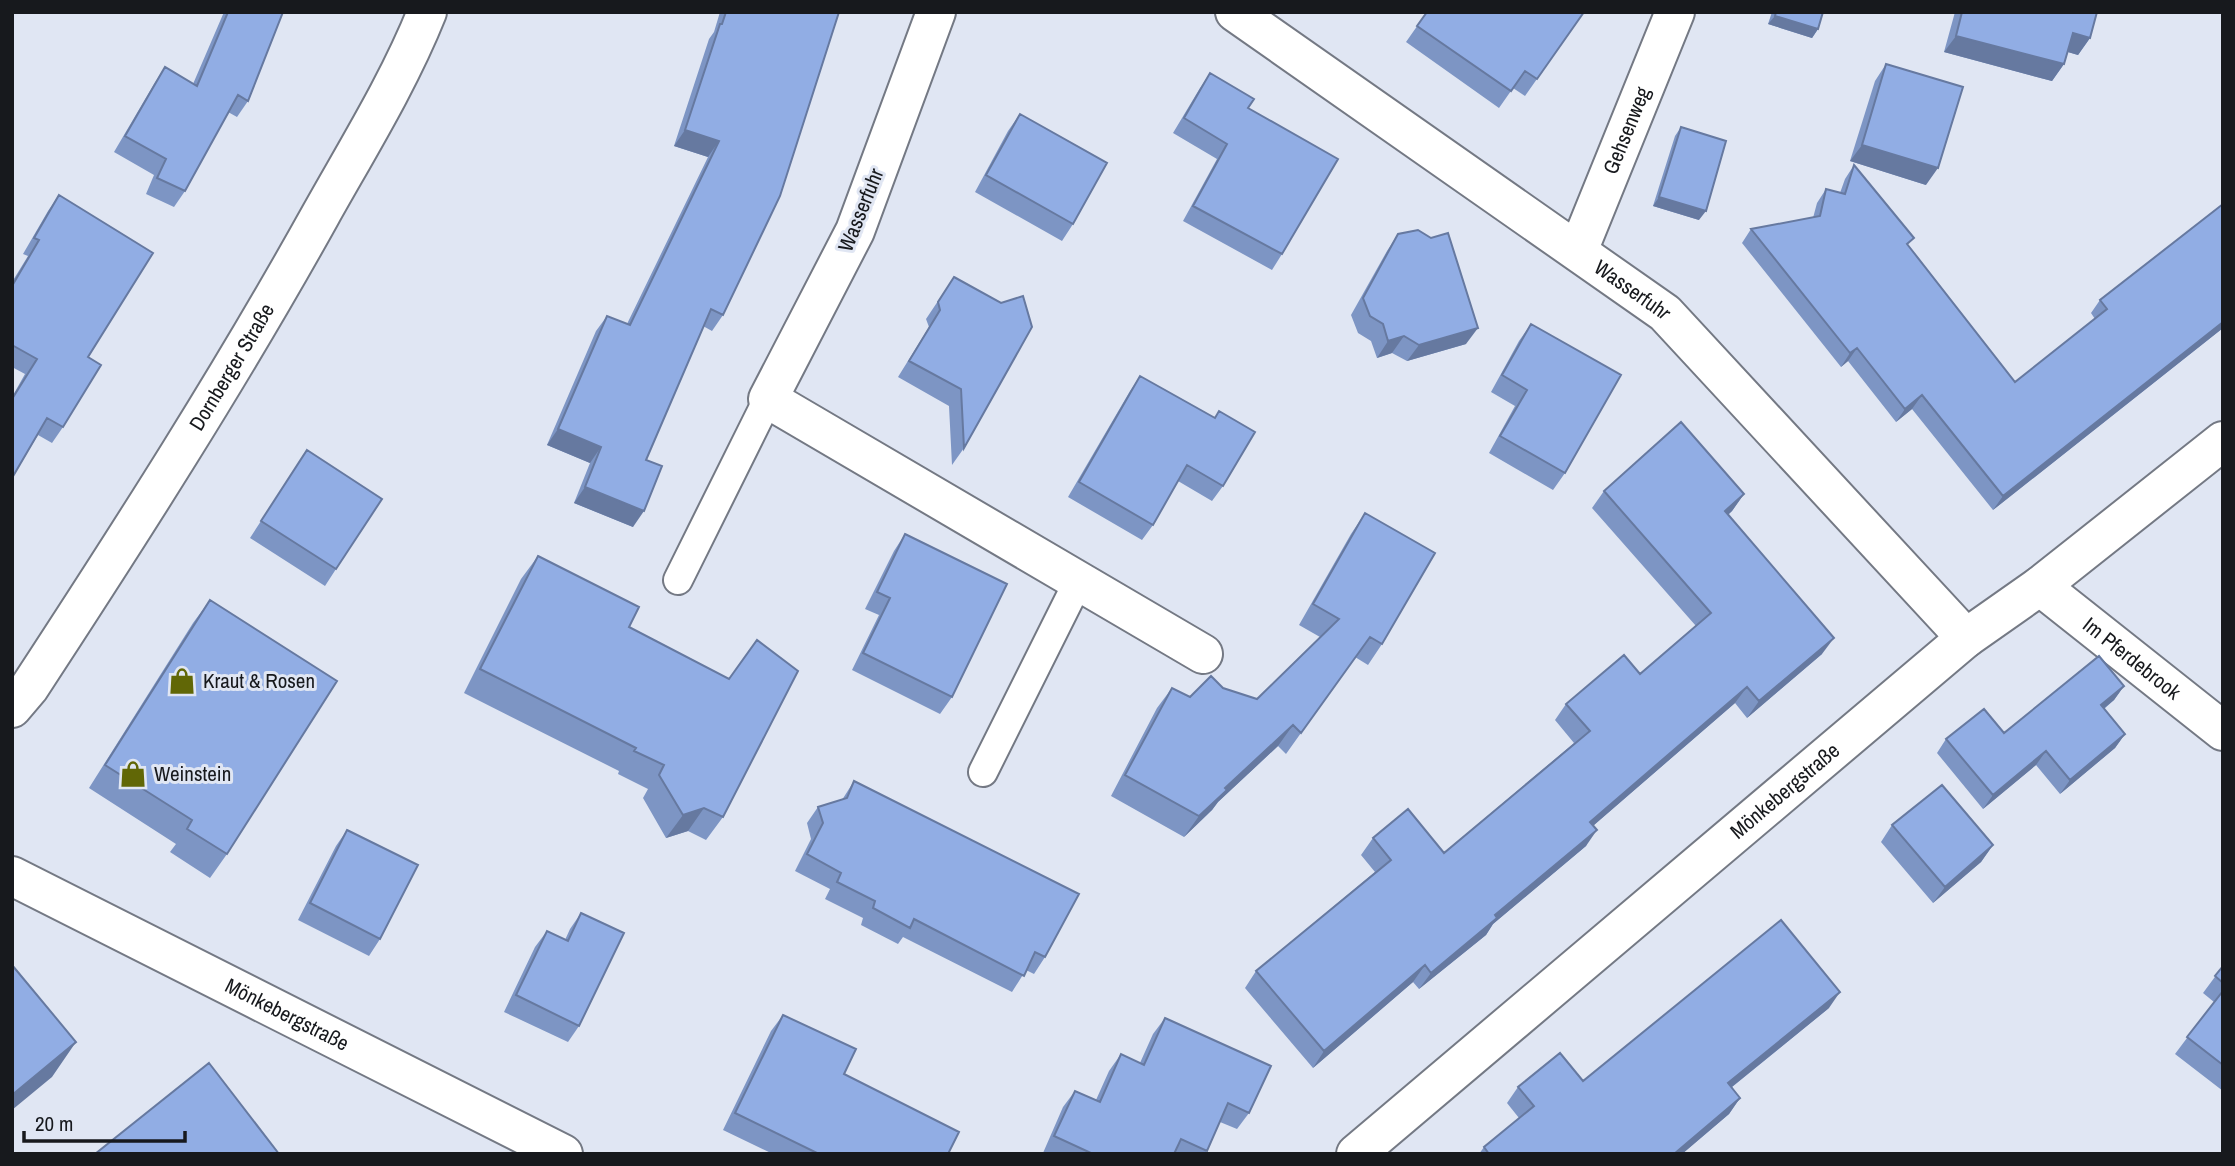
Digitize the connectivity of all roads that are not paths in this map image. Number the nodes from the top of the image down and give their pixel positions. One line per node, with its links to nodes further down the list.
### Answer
1 (427, 12): 13 (street, Dornberger Straße)
2 (936, 12): 6 (street, Wasserfuhr)
3 (1235, 12): 5 (street, Wasserfuhr)
4 (1675, 12): 5 (street, Gehsenweg)
5 (1578, 251): 11 (street, Wasserfuhr)
6 (768, 400): 8 (lane, Wasserfuhr); 9 (street)
7 (2223, 441): 10 (street, Mönkebergstraße)
8 (678, 580)
9 (1078, 583): 12 (street); 15 (lane)
10 (2040, 586): 11 (street, Mönkebergstraße); 14 (street, Im Pferdebrook)
11 (1966, 638): 18 (street, Mönkebergstraße)
12 (1203, 654)
13 (12, 708)
14 (2223, 731)
15 (983, 772)
16 (12, 877): 17 (street, Mönkebergstraße)
17 (563, 1154)
18 (1356, 1154)

